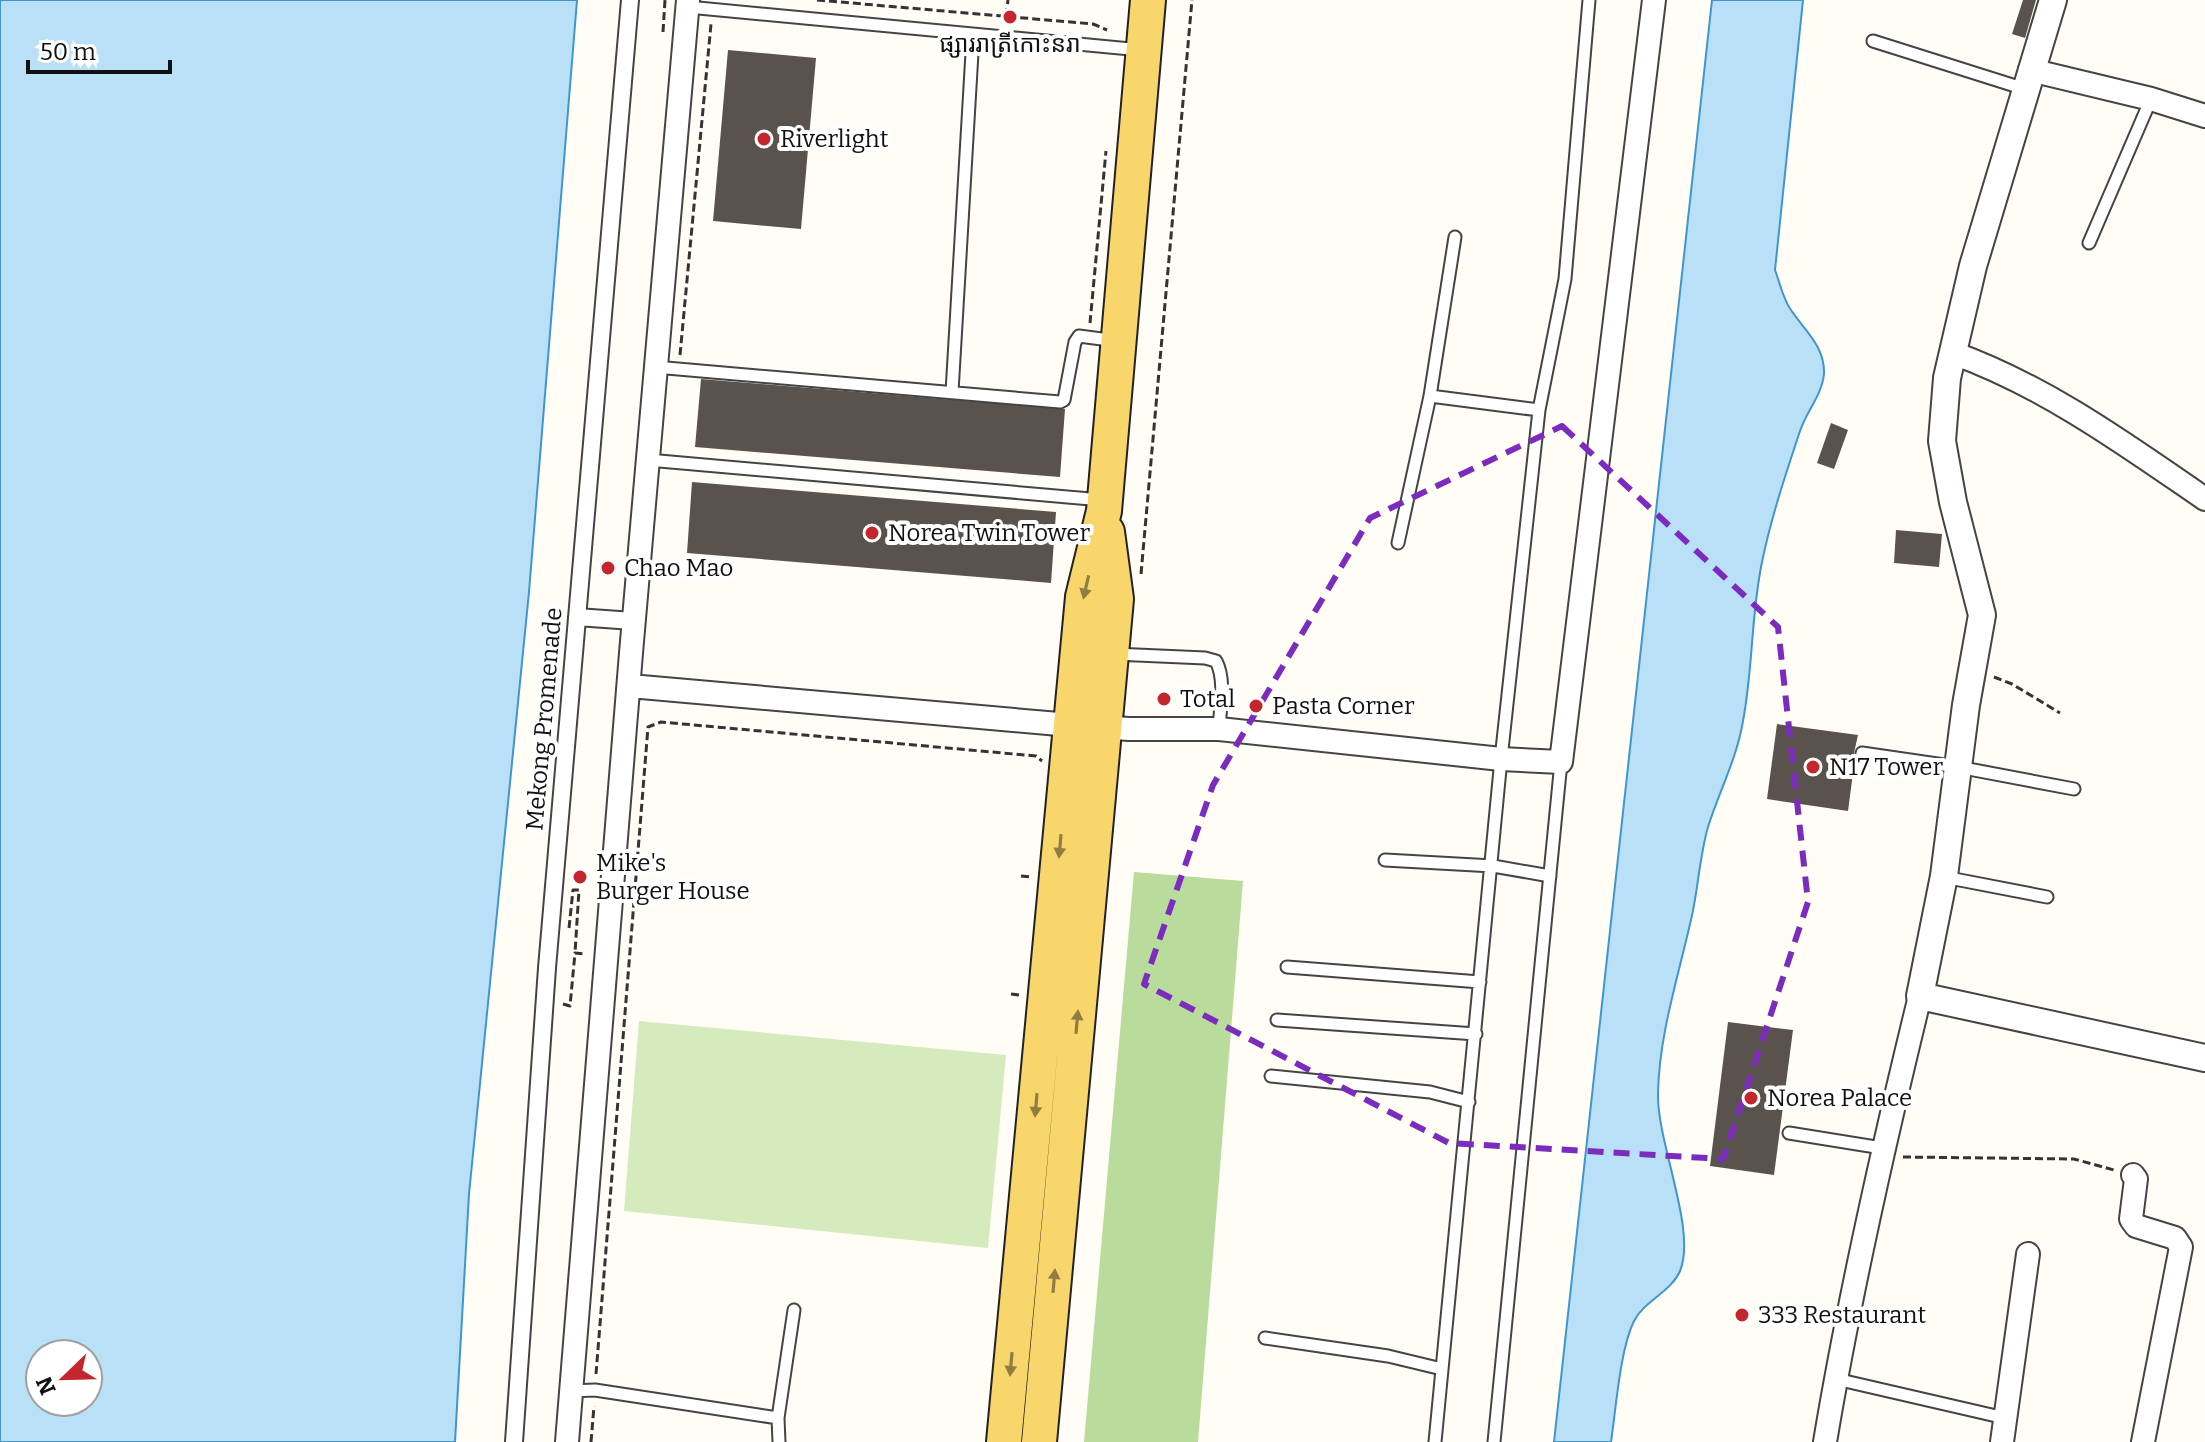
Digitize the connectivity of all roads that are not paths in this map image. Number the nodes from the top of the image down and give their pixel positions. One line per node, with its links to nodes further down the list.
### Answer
1 (630, 0): 25 (street, Mekong Promenade)
2 (1148, 0): 9 (main road)
3 (1589, 0): 20 (lane)
4 (1654, 0): 33 (street)
5 (2053, 0): 10 (street)
6 (688, 4): 7 (lane); 17 (street)
7 (973, 36): 9 (lane); 18 (lane)
8 (1873, 41): 10 (lane)
9 (1130, 49): 15 (main road)
10 (2028, 79): 11 (street); 16 (street)
11 (2151, 99): 12 (street); 14 (lane)
12 (2205, 116)
13 (1455, 237): 19 (lane)
14 (2089, 243)
15 (1104, 339): 18 (lane); 23 (main road)
16 (1953, 353): 22 (street); 34 (street)
17 (655, 367): 18 (lane); 21 (street)
18 (952, 392)
19 (1430, 396): 20 (lane); 24 (lane)
20 (1539, 410): 32 (lane)
21 (648, 460): 23 (lane); 26 (street)
22 (2205, 499)
23 (1105, 506): 27 (main road); 29 (main road, one-way to 29)
24 (1398, 543)
25 (577, 617): 26 (street); 60 (street, Mekong Promenade)
26 (633, 621): 28 (street)
27 (1111, 653): 29 (main road); 30 (lane)
28 (630, 686): 29 (street); 57 (street)
29 (1087, 726): 30 (street); 63 (main road, one-way to 63); 64 (main road, one-way to 29)
30 (1219, 729): 32 (street)
31 (1862, 753): 34 (lane)
32 (1501, 759): 33 (street); 37 (lane)
33 (1561, 762): 38 (lane)
34 (1958, 767): 35 (lane); 39 (street)
35 (2074, 789)
36 (1385, 860): 37 (lane)
37 (1493, 866): 38 (lane); 42 (lane)
38 (1550, 876): 66 (lane)
39 (1944, 876): 40 (lane); 43 (street)
40 (2047, 897)
41 (1287, 967): 42 (lane)
42 (1480, 982): 45 (lane)
43 (1920, 996): 46 (street); 50 (street)
44 (1277, 1020): 45 (lane)
45 (1476, 1034): 48 (lane)
46 (2205, 1058)
47 (1271, 1076): 48 (lane)
48 (1469, 1102): 55 (lane)
49 (1789, 1133): 50 (lane)
50 (1881, 1152): 56 (street)
51 (2133, 1175): 69 (street)
52 (2028, 1254): 59 (street)
53 (794, 1310): 58 (lane)
54 (1265, 1338): 55 (lane)
55 (1442, 1369): 65 (lane)
56 (1836, 1379): 59 (lane); 67 (street)
57 (570, 1391): 58 (lane); 61 (street)
58 (778, 1418): 62 (lane)
59 (2005, 1418): 68 (street)
60 (514, 1442)
61 (567, 1442)
62 (779, 1442)
63 (1004, 1442)
64 (1039, 1442)
65 (1435, 1442)
66 (1494, 1442)
67 (1825, 1442)
68 (2002, 1442)
69 (2143, 1442)

